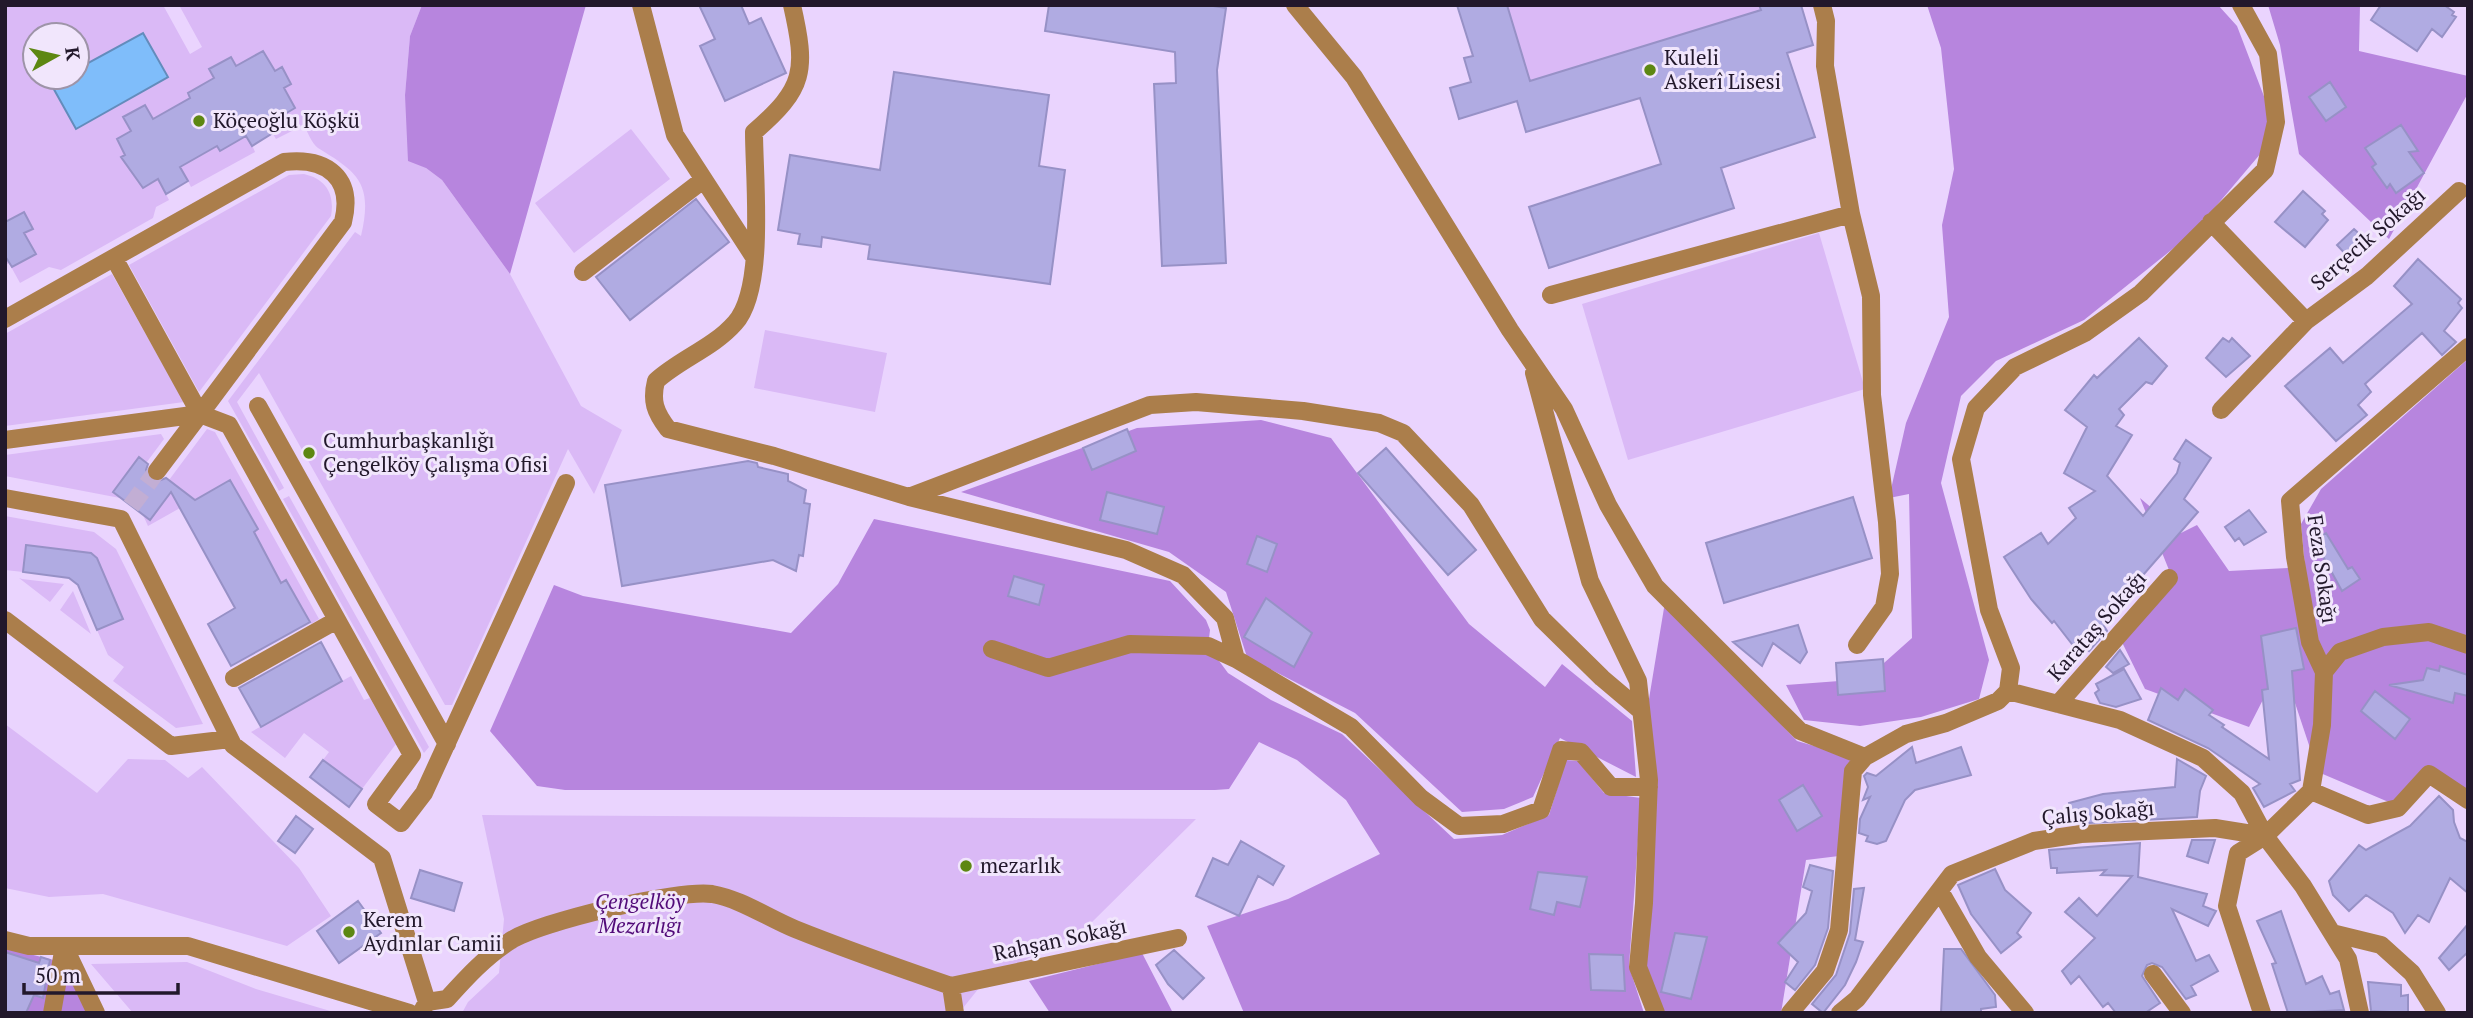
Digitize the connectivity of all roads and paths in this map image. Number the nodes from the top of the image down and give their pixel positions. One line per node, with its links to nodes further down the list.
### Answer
1 (641, 5): 6 (street)
2 (792, 5): 10 (street)
3 (1295, 5): 17 (street)
4 (1822, 5): 8 (street)
5 (2245, 10): 9 (street)
6 (703, 180): 10 (street); 12 (street)
7 (2459, 191): 15 (street, Serçecik Sokağı)
8 (1851, 214): 13 (street); 29 (street)
9 (2211, 222): 15 (street, Serçecik Sokağı); 35 (street)
10 (754, 257): 24 (street)
11 (114, 258): 14 (street); 20 (street); 20 (street)
12 (583, 272)
13 (1551, 295)
14 (5, 318)
15 (2306, 321): 19 (street, Serçecik Sokağı)
16 (2468, 347): 33 (street, Feza Sokağı)
17 (1532, 362): 37 (street); 40 (street)
18 (258, 407): 39 (street)
19 (2221, 410)
20 (200, 414): 21 (street); 22 (street); 28 (street)
21 (5, 439)
22 (157, 471)
23 (566, 483): 39 (street)
24 (909, 496): 32 (street); 37 (street)
25 (5, 498): 38 (street)
26 (2169, 578): 36 (street, Karataş Sokağı)
27 (5, 620): 38 (street)
28 (337, 620): 34 (street); 39 (street)
29 (1857, 645)
30 (2468, 645): 33 (street)
31 (992, 649): 32 (street)
32 (1236, 659): 41 (street)
33 (2324, 672): 42 (street, Feza Sokağı)
34 (234, 678)
35 (2008, 691): 36 (street); 40 (street)
36 (2058, 704): 44 (street)
37 (1641, 711): 41 (street)
38 (230, 739): 52 (street)
39 (447, 744)
40 (1865, 757): 58 (street)
41 (1649, 787): 57 (street)
42 (2311, 791): 43 (street); 44 (street)
43 (2468, 800)
44 (2265, 836): 45 (street, Çalış Sokağı); 46 (street); 62 (street)
45 (1940, 891): 59 (street, Çalış Sokağı); 60 (street)
46 (2332, 933): 63 (street); 64 (street)
47 (1178, 938): 51 (street, Rahşan Sokağı)
48 (5, 940): 49 (street)
49 (64, 946): 53 (street); 54 (street); 55 (street)
50 (2153, 974): 61 (street)
51 (951, 986): 52 (street); 56 (street)
52 (424, 1007)
53 (52, 1013)
54 (96, 1013)
55 (410, 1013)
56 (955, 1013)
57 (1656, 1013)
58 (1790, 1013)
59 (1840, 1013)
60 (2025, 1013)
61 (2182, 1013)
62 (2262, 1013)
63 (2360, 1013)
64 (2437, 1013)

